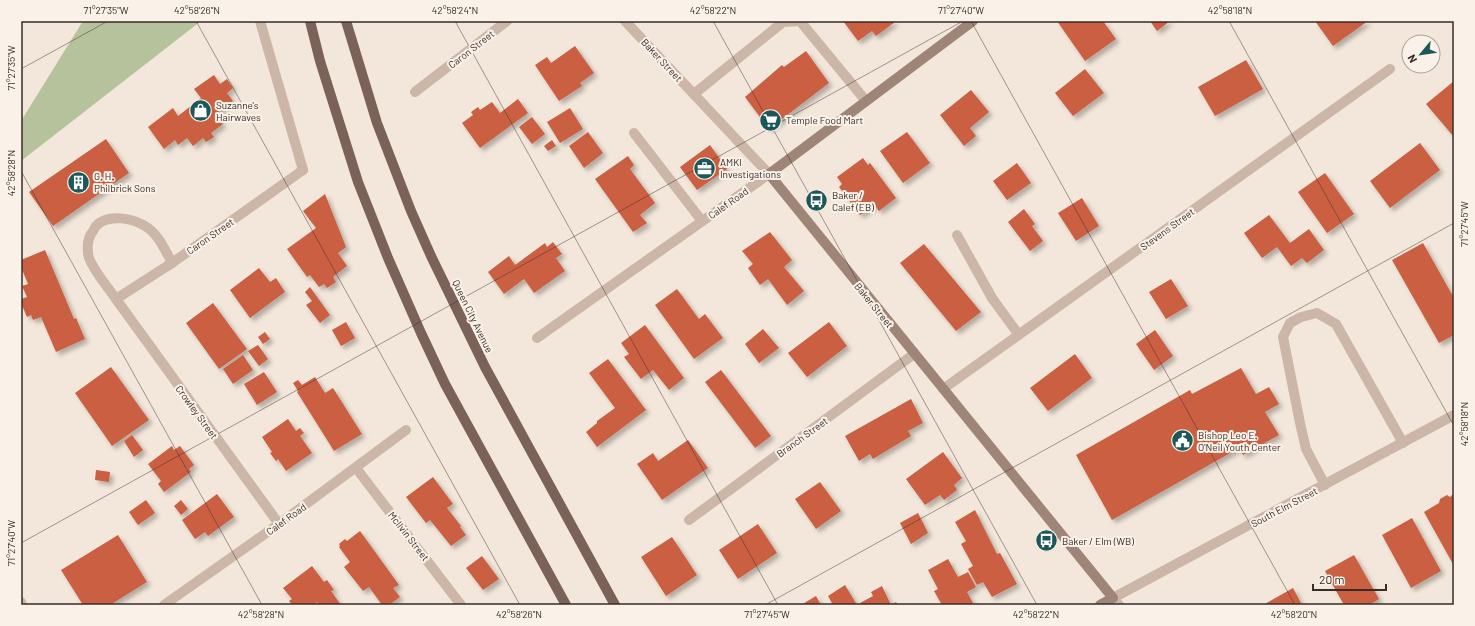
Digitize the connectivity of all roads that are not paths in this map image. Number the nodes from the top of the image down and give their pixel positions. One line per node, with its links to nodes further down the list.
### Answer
1 (260, 21): 15 (street, Caron Street)
2 (310, 21): 33 (main road)
3 (346, 21): 34 (main road, Queen City Avenue)
4 (507, 21): 8 (street, Caron Street)
5 (625, 21): 9 (street, Baker Street)
6 (973, 21): 10 (main road, Calef Road)
7 (1390, 69): 17 (street, Stevens Street)
8 (415, 92)
9 (694, 94): 10 (street); 12 (street, Baker Street)
10 (866, 101): 12 (main road, Calef Road)
11 (634, 133): 13 (street)
12 (769, 174): 13 (street, Calef Road); 19 (main road, Baker Street)
13 (702, 221): 18 (street, Calef Road)
14 (957, 235): 17 (street)
15 (172, 263): 16 (street, Caron Street); 16 (street)
16 (116, 299): 27 (street, Crowley Street)
17 (1019, 335): 20 (street, Stevens Street)
18 (537, 338)
19 (914, 354): 20 (main road, Baker Street); 26 (street, Branch Street)
20 (943, 389): 28 (main road, Baker Street)
21 (1454, 415): 23 (street, South Elm Street)
22 (406, 430): 24 (street, Calef Road)
23 (1403, 442): 25 (street, South Elm Street); 25 (street)
24 (356, 468): 27 (street, Calef Road); 32 (street, McIlvin Street)
25 (1324, 485): 28 (street, South Elm Street)
26 (689, 520)
27 (279, 524): 31 (street, Calef Road)
28 (1116, 601): 35 (main road)
29 (21, 602): 30 (street)
30 (22, 605)
31 (164, 605)
32 (461, 605)
33 (566, 605)
34 (615, 605)
35 (1100, 605)

